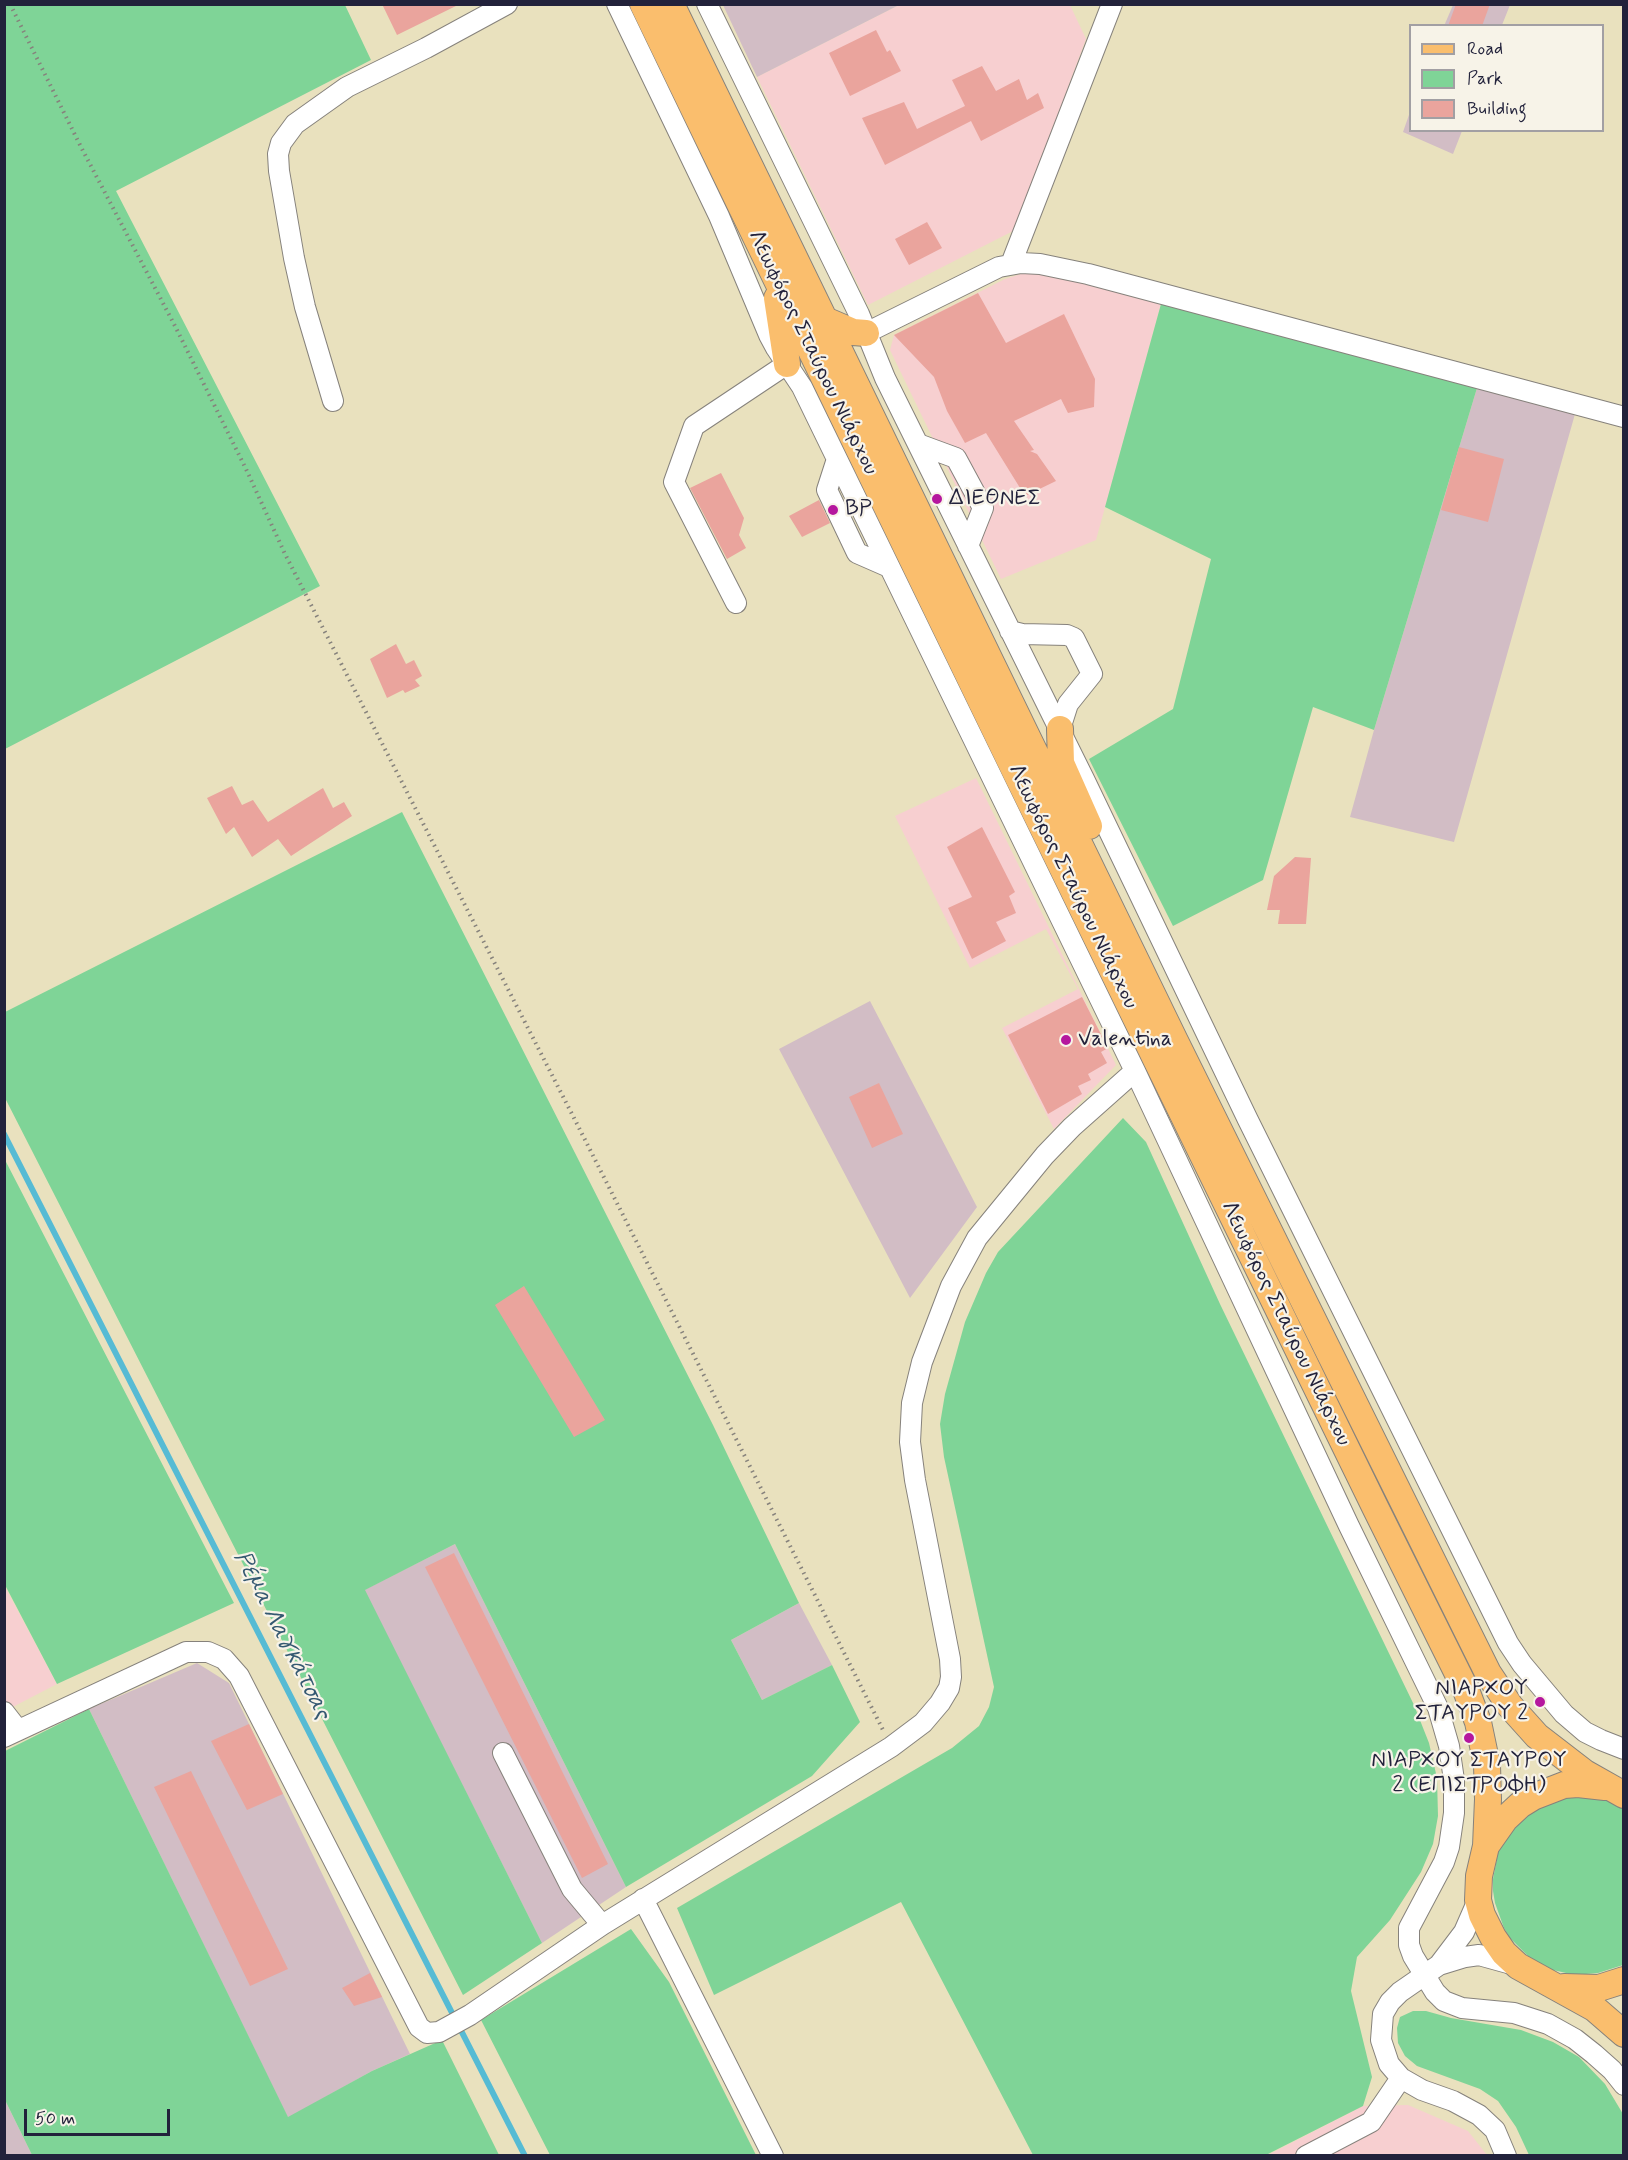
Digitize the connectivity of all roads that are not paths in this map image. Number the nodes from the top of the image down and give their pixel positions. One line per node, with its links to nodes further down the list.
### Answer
1 (507, 4): 12 (street)
2 (617, 4): 11 (street)
3 (643, 4): 8 (main road, Λεωφόρος Σταύρου Νιάρχου)
4 (671, 4): 9 (main road, Λεωφόρος Σταύρου Νιάρχου)
5 (707, 4): 10 (street)
6 (1112, 4): 7 (street)
7 (1011, 264): 10 (street); 13 (street)
8 (775, 277): 11 (main road); 26 (main road, Λεωφόρος Σταύρου Νιάρχου)
9 (825, 320): 10 (main road); 19 (main road, Λεωφόρος Σταύρου Νιάρχου)
10 (866, 333): 14 (street)
11 (788, 364): 16 (street); 20 (street)
12 (333, 401)
13 (1623, 417)
14 (918, 444): 15 (street); 15 (street)
15 (968, 546): 17 (street)
16 (736, 603)
17 (1010, 632): 18 (street); 18 (street)
18 (1060, 729): 19 (main road); 23 (street)
19 (1110, 907): 25 (main road, Λεωφόρος Σταύρου Νιάρχου)
20 (1135, 1071): 27 (street); 31 (street)
21 (4, 1712): 22 (street)
22 (11, 1733): 29 (street)
23 (1623, 1749)
24 (502, 1753): 29 (street)
25 (1620, 1793): 26 (main road, Λεωφόρος Σταύρου Νιάρχου)
26 (1486, 1846): 28 (main road, Λεωφόρος Σταύρου Νιάρχου)
27 (643, 1899): 29 (street); 37 (street)
28 (1478, 1900): 30 (main road, Λεωφόρος Σταύρου Νιάρχου); 31 (street)
29 (602, 1925)
30 (1518, 1966): 31 (street); 33 (main road, Λεωφόρος Σταύρου Νιάρχου)
31 (1432, 1970): 35 (street); 36 (street)
32 (1623, 1980): 33 (main road, Λεωφόρος Σταύρου Νιάρχου)
33 (1557, 1986): 34 (main road, Λεωφόρος Σταύρου Νιάρχου)
34 (1623, 2034)
35 (1401, 2078): 38 (street); 39 (street)
36 (1623, 2085)
37 (773, 2156)
38 (1306, 2156)
39 (1506, 2156)

